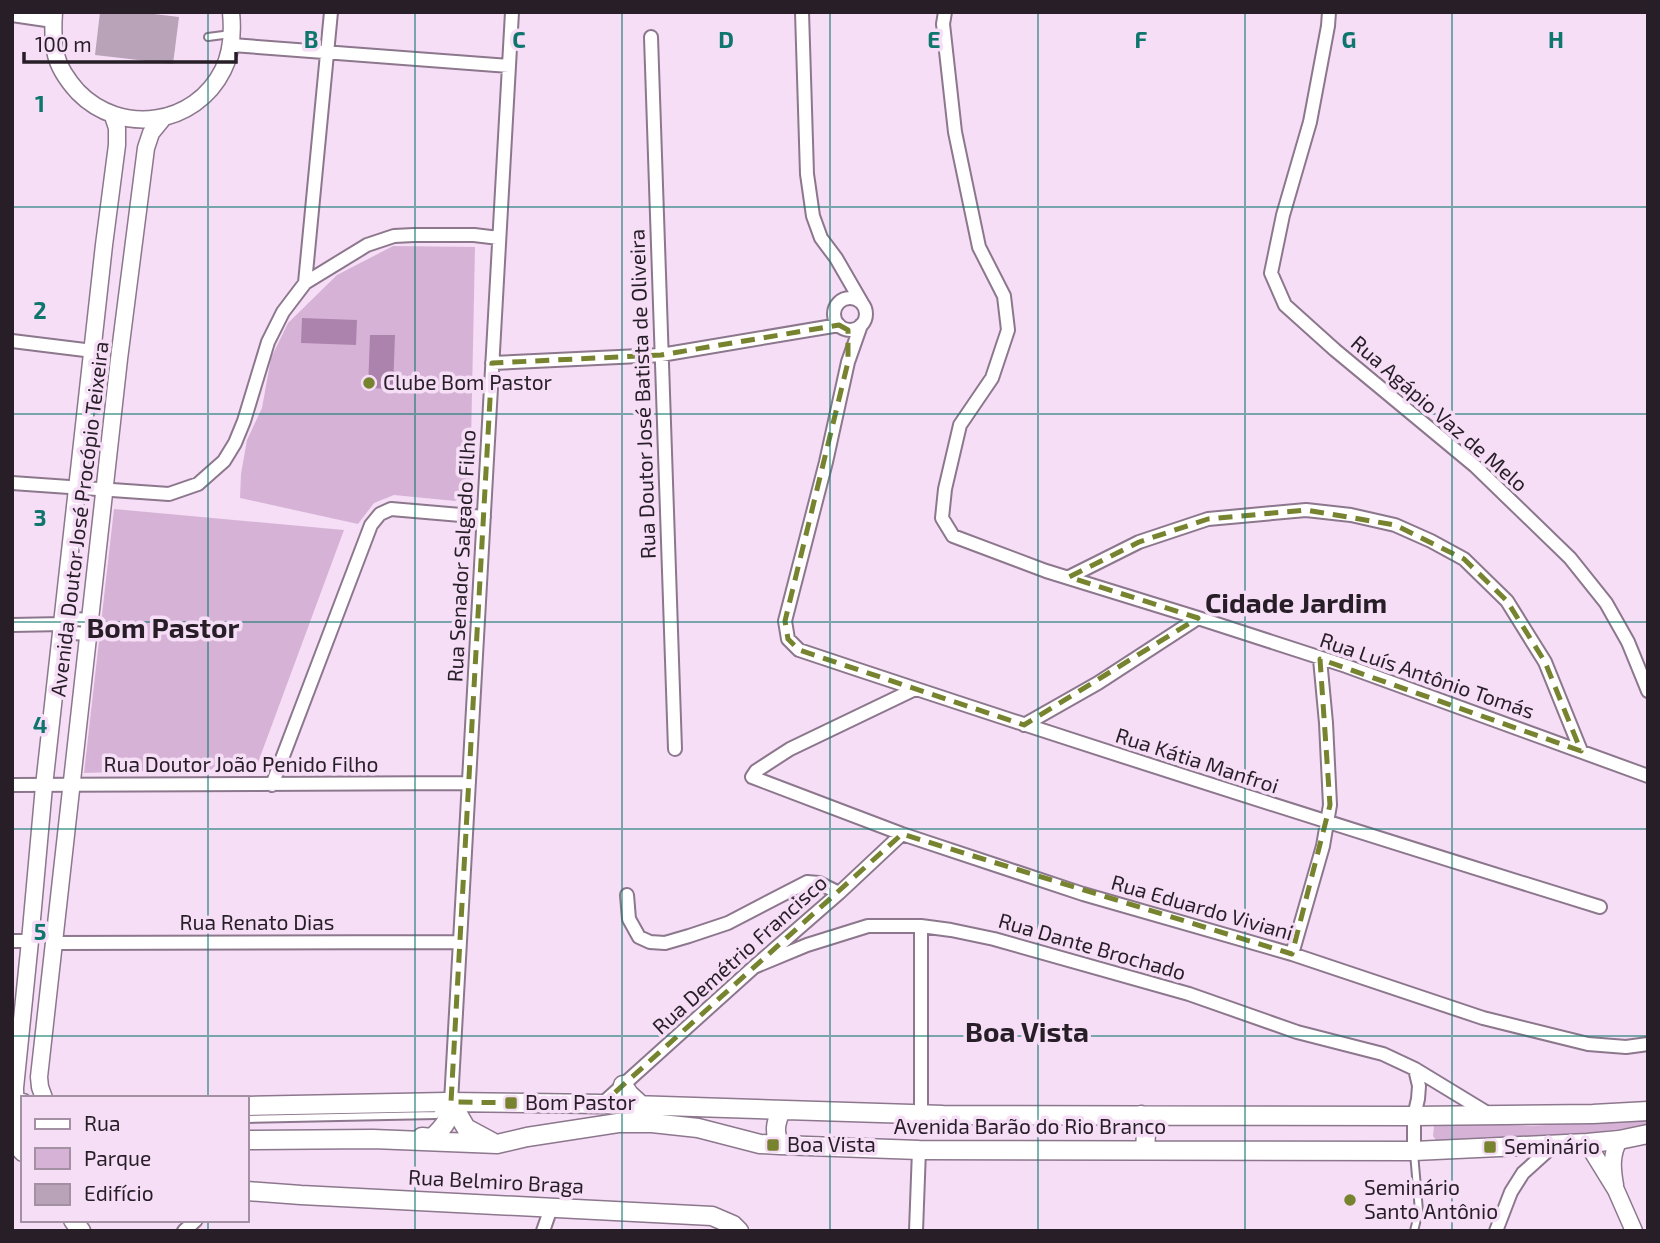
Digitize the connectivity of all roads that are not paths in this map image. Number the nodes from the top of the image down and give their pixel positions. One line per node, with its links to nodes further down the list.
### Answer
1 (231, 12): 11 (street)
2 (331, 12): 12 (street)
3 (512, 12): 13 (street, Rua Senador Salgado Filho)
4 (802, 12): 19 (street)
5 (945, 12): 32 (street, Rua Luís Antônio Tomás)
6 (1329, 12): 39 (street, Rua Agápio Vaz de Melo)
7 (12, 15): 8 (street)
8 (53, 16): 14 (street)
9 (208, 37): 11 (lane)
10 (651, 37): 26 (street, Rua Doutor José Batista de Oliveira)
11 (232, 40): 12 (street); 15 (street)
12 (327, 52): 13 (street); 20 (street)
13 (509, 66): 16 (street, Rua Senador Salgado Filho)
14 (113, 116): 15 (street); 17 (street, Avenida Doutor José Procópio Teixeira)
15 (164, 117): 18 (street, Avenida Doutor José Procópio Teixeira)
16 (499, 237): 20 (street); 27 (street, Rua Senador Salgado Filho)
17 (104, 245): 18 (street); 25 (street, Avenida Doutor José Procópio Teixeira)
18 (133, 248): 30 (street, Avenida Doutor José Procópio Teixeira)
19 (843, 269): 21 (street); 22 (street)
20 (305, 283): 30 (street)
21 (841, 301): 22 (street); 23 (street)
22 (862, 303): 23 (street)
23 (849, 327): 26 (street); 38 (street, Rua Kátia Manfroi)
24 (12, 341): 25 (street)
25 (93, 351): 29 (street, Avenida Doutor José Procópio Teixeira)
26 (661, 355): 27 (street); 41 (street, Rua Doutor José Batista de Oliveira)
27 (492, 363): 31 (street, Rua Senador Salgado Filho)
28 (12, 483): 29 (street)
29 (77, 489): 30 (street); 34 (street, Avenida Doutor José Procópio Teixeira)
30 (105, 490): 36 (street, Avenida Doutor José Procópio Teixeira)
31 (484, 517): 44 (street, Rua Senador Salgado Filho); 46 (street)
32 (1069, 578): 33 (street, Rua Luís Antônio Tomás); 42 (street)
33 (1198, 618): 37 (street, Rua Luís Antônio Tomás); 40 (street)
34 (63, 624): 35 (street); 36 (street); 47 (street, Avenida Doutor José Procópio Teixeira)
35 (12, 625)
36 (88, 627): 48 (street, Avenida Doutor José Procópio Teixeira)
37 (1320, 659): 42 (street, Rua Luís Antônio Tomás); 49 (street)
38 (915, 689): 40 (street, Rua Kátia Manfroi); 50 (street, Rua Eduardo Viviani)
39 (1648, 691)
40 (1024, 726): 49 (street, Rua Kátia Manfroi)
41 (675, 749)
42 (1581, 751): 43 (street, Rua Luís Antônio Tomás)
43 (1648, 776)
44 (469, 783): 46 (street, Rua Doutor João Penido Filho); 57 (street, Rua Senador Salgado Filho)
45 (12, 785): 47 (street, Rua Doutor João Penido Filho)
46 (272, 785): 48 (street, Rua Doutor João Penido Filho)
47 (44, 786): 48 (street, Rua Doutor João Penido Filho); 56 (street, Avenida Doutor José Procópio Teixeira)
48 (71, 786): 58 (street, Avenida Doutor José Procópio Teixeira)
49 (1327, 822): 53 (street, Rua Kátia Manfroi); 59 (street)
50 (902, 834): 51 (street, Rua Demétrio Francisco); 59 (street, Rua Eduardo Viviani)
51 (839, 893): 52 (street); 60 (street, Rua Demétrio Francisco)
52 (628, 895)
53 (1600, 906)
54 (921, 926): 60 (street, Rua Dante Brochado); 62 (street, Rua Dante Brochado); 72 (street)
55 (12, 941): 56 (street)
56 (30, 941): 66 (street, Avenida Doutor José Procópio Teixeira)
57 (460, 942): 58 (street, Rua Renato Dias); 65 (street, Rua Senador Salgado Filho)
58 (54, 943): 64 (street, Avenida Doutor José Procópio Teixeira)
59 (1292, 954): 61 (street, Rua Eduardo Viviani)
60 (754, 967): 63 (street, Rua Demétrio Francisco)
61 (1648, 1044)
62 (1415, 1069): 74 (street, Rua Dante Brochado); 75 (street)
63 (623, 1085): 67 (street, Rua Demétrio Francisco); 69 (main road)
64 (43, 1096)
65 (449, 1102): 67 (main road, Avenida Barão do Rio Branco); 68 (main road, Avenida Barão do Rio Branco); 76 (lane); 79 (main road); 84 (main road)
66 (15, 1104): 83 (street, Avenida Doutor José Procópio Teixeira)
67 (602, 1104): 69 (main road, Avenida Barão do Rio Branco); 78 (main road)
68 (248, 1106)
69 (642, 1106): 70 (main road, Avenida Barão do Rio Branco)
70 (781, 1111): 72 (main road, Avenida Barão do Rio Branco); 86 (main road)
71 (1648, 1111): 74 (main road, Avenida Barão do Rio Branco)
72 (921, 1115): 73 (main road, Avenida Barão do Rio Branco)
73 (1141, 1115): 75 (main road, Avenida Barão do Rio Branco); 88 (main road)
74 (1491, 1115): 75 (main road, Avenida Barão do Rio Branco)
75 (1414, 1116): 89 (street)
76 (248, 1119)
77 (1648, 1134): 81 (main road, Avenida Barão do Rio Branco)
78 (527, 1137): 84 (main road, Avenida Barão do Rio Branco); 86 (main road, Avenida Barão do Rio Branco)
79 (373, 1139): 80 (main road, Avenida Barão do Rio Branco); 84 (main road, Avenida Barão do Rio Branco)
80 (248, 1140)
81 (1619, 1140): 82 (main road, Avenida Barão do Rio Branco); 90 (street)
82 (1587, 1143): 85 (main road, Avenida Barão do Rio Branco); 90 (street)
83 (17, 1144)
84 (498, 1144)
85 (1555, 1144): 89 (main road, Avenida Barão do Rio Branco); 97 (street)
86 (780, 1145): 87 (main road, Avenida Barão do Rio Branco)
87 (919, 1150): 88 (main road, Avenida Barão do Rio Branco); 95 (street)
88 (1145, 1150): 89 (main road, Avenida Barão do Rio Branco)
89 (1413, 1151): 96 (lane)
90 (1615, 1190): 98 (street)
91 (248, 1191): 92 (main road, Rua Belmiro Braga)
92 (551, 1208): 93 (street); 94 (main road, Rua Belmiro Braga)
93 (542, 1231)
94 (738, 1231)
95 (916, 1231)
96 (1414, 1231)
97 (1496, 1231)
98 (1634, 1231)

